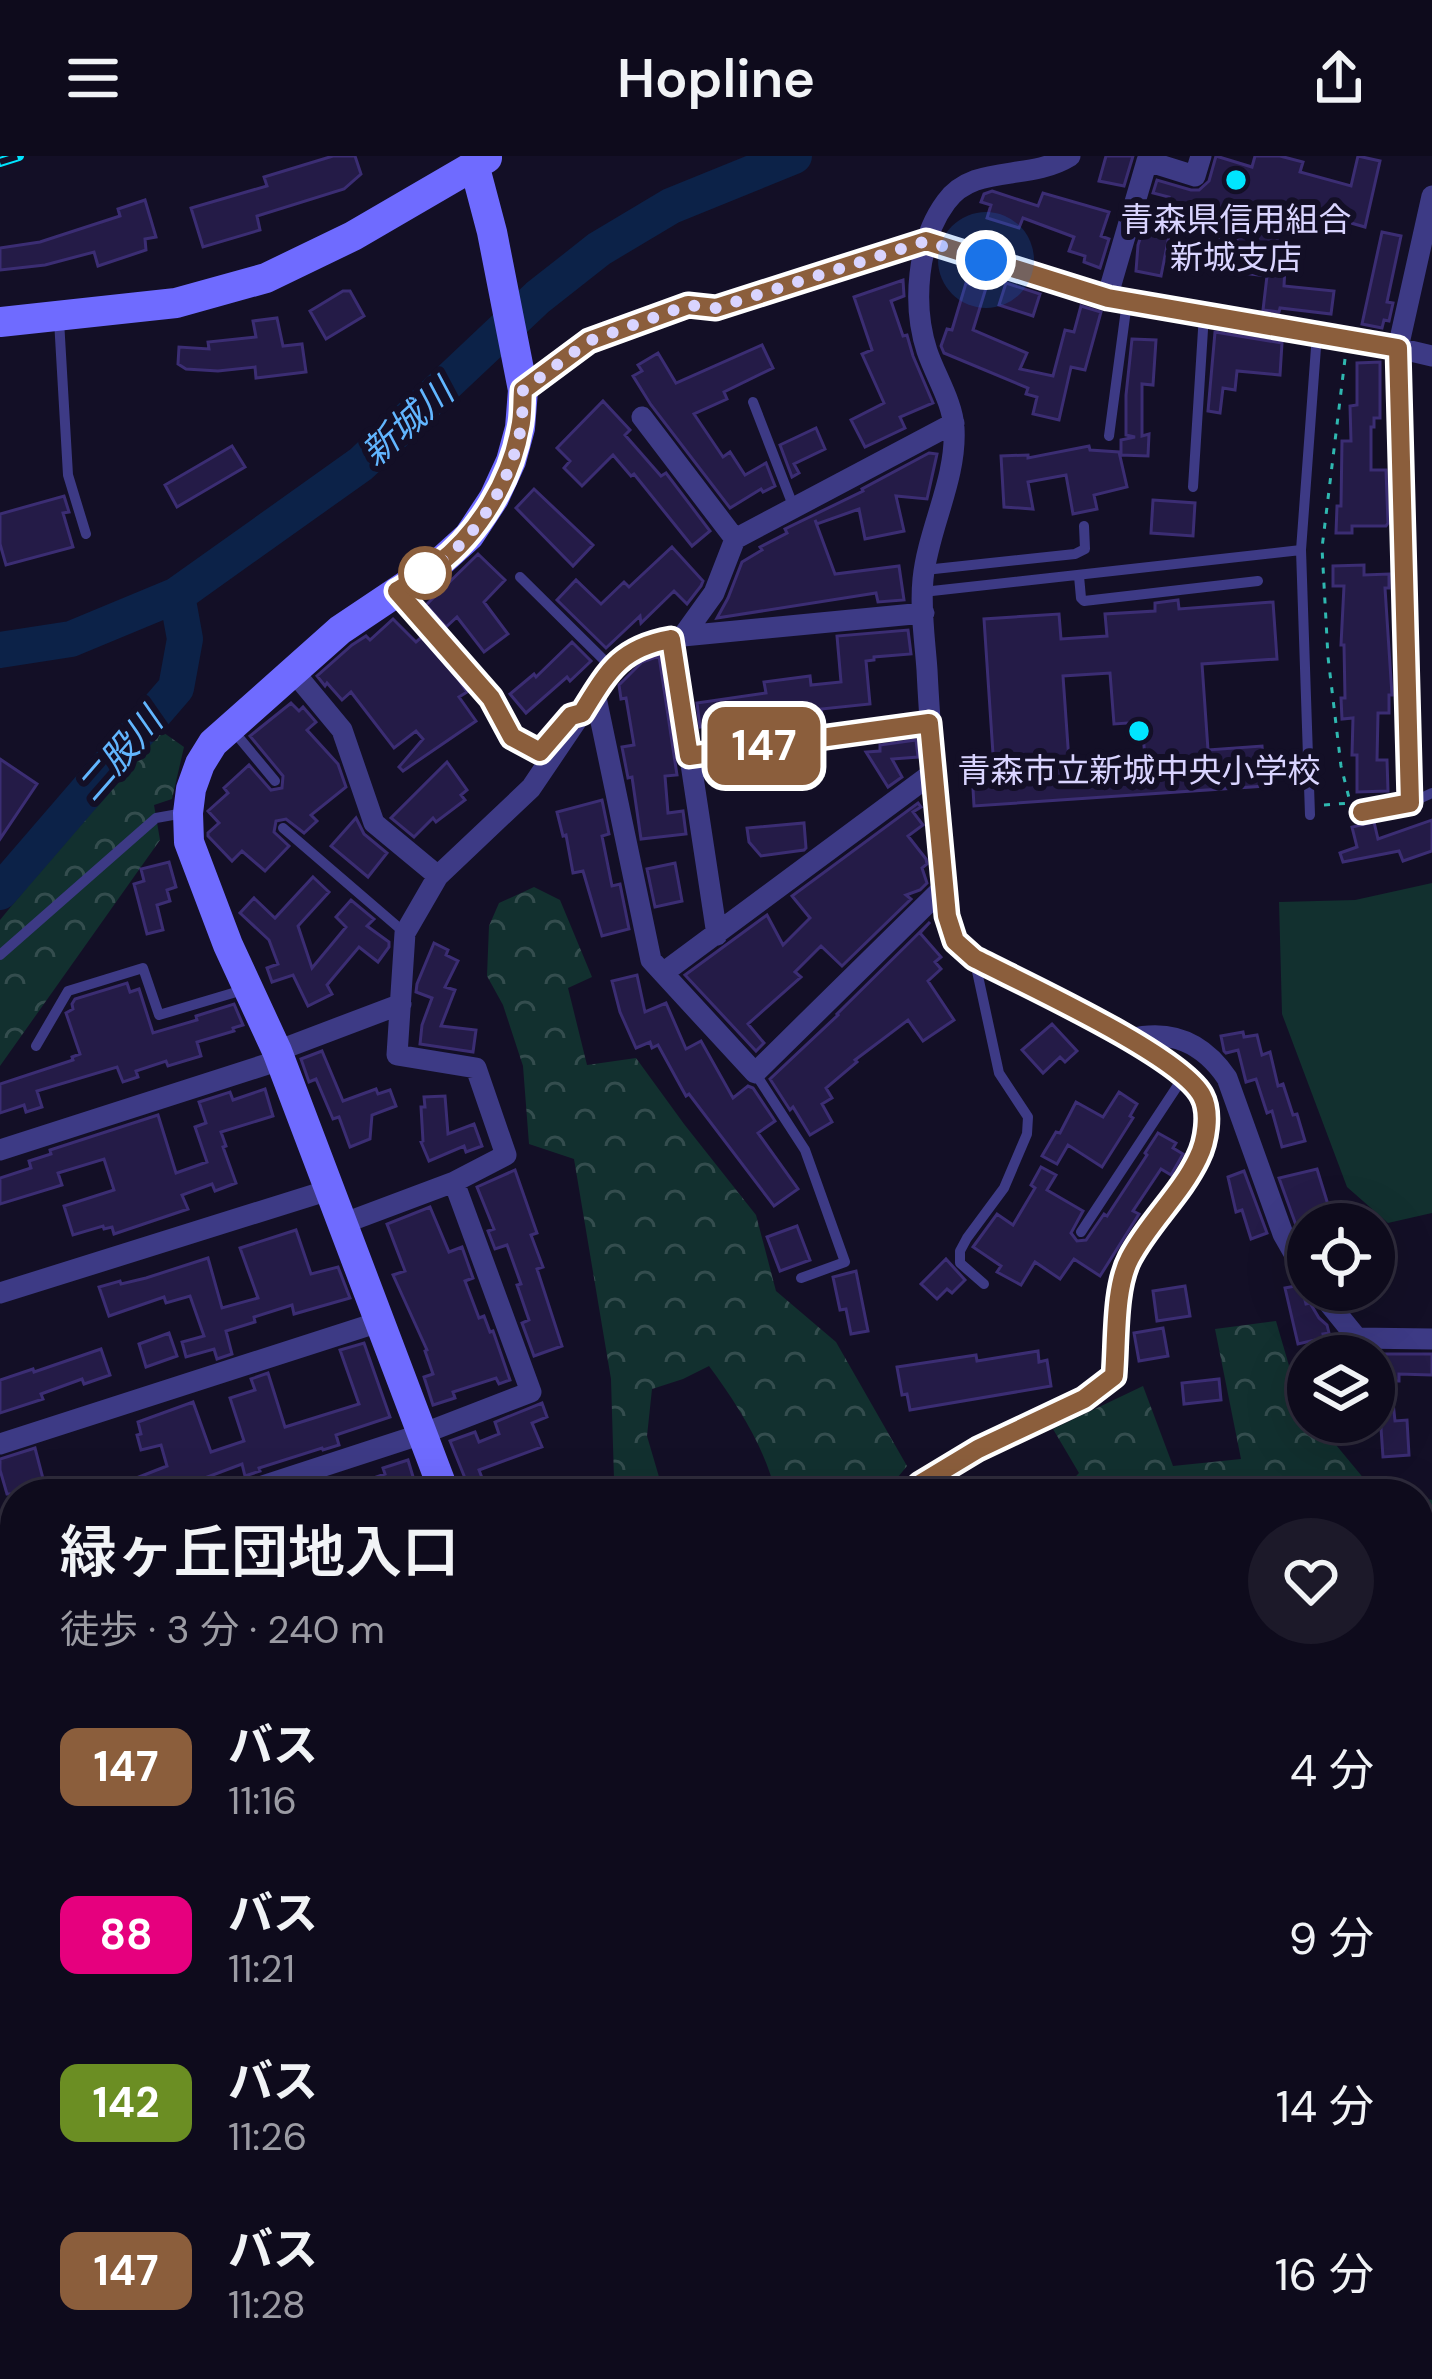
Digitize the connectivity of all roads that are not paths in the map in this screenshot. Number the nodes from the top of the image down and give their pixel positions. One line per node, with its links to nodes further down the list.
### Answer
1 (1070, 156): 5 (street)
2 (1201, 156): 6 (street)
3 (482, 160): 9 (street); 13 (street)
4 (1432, 196): 11 (street)
5 (926, 241): 6 (street); 13 (street); 16 (street)
6 (1117, 300): 7 (street); 17 (lane)
7 (1204, 314): 10 (street); 18 (lane)
8 (0, 322): 9 (street)
9 (59, 325): 21 (lane)
10 (1317, 334): 11 (street); 23 (lane)
11 (1398, 348): 12 (street); 40 (street)
12 (1432, 356)
13 (522, 384): 27 (street)
14 (753, 402): 19 (lane)
15 (642, 417): 22 (street)
16 (954, 423): 19 (street); 28 (street)
17 (1109, 436)
18 (1193, 487)
19 (794, 508): 22 (street)
20 (1084, 526): 28 (lane)
21 (86, 534)
22 (735, 539): 29 (street)
23 (1301, 550): 24 (lane); 41 (lane)
24 (1078, 576): 26 (lane); 28 (lane)
25 (520, 577): 30 (lane)
26 (1258, 581)
27 (397, 591): 31 (street); 33 (lane)
28 (924, 592): 29 (street); 34 (street)
29 (677, 637): 30 (street); 36 (street)
30 (612, 668): 32 (street)
31 (293, 671): 35 (street); 45 (street)
32 (595, 693): 33 (street); 51 (street)
33 (582, 713): 45 (street)
34 (929, 723): 36 (street); 37 (street)
35 (230, 727): 38 (lane); 43 (street)
36 (689, 756): 48 (street)
37 (934, 772): 46 (street); 48 (street)
38 (275, 782)
39 (1432, 793): 40 (lane)
40 (1410, 803): 42 (lane)
41 (1310, 811)
42 (1362, 812)
43 (188, 813): 49 (lane); 52 (street)
44 (283, 828): 47 (lane)
45 (438, 876): 47 (street)
46 (944, 887): 50 (street); 57 (street)
47 (405, 933): 53 (street)
48 (717, 935): 51 (street)
49 (0, 955)
50 (974, 958): 54 (street); 66 (lane)
51 (663, 974): 57 (street)
52 (248, 988): 55 (lane); 56 (street)
53 (401, 1004): 56 (street); 60 (street)
54 (1130, 1039): 58 (street); 64 (street)
55 (36, 1046)
56 (279, 1055): 59 (street); 61 (street)
57 (755, 1073): 65 (lane)
58 (1184, 1076): 63 (lane); 75 (street)
59 (0, 1150)
60 (454, 1182): 62 (street); 71 (street)
61 (329, 1190): 62 (street); 67 (street)
62 (342, 1224): 69 (street)
63 (1081, 1232)
64 (1287, 1241)
65 (801, 1278)
66 (983, 1284)
67 (0, 1293)
68 (1335, 1311): 70 (street)
69 (379, 1322): 71 (street); 72 (street)
70 (1432, 1339)
71 (422, 1434): 73 (street); 74 (street)
72 (0, 1444)
73 (284, 1479)
74 (439, 1479)
75 (928, 1479)

